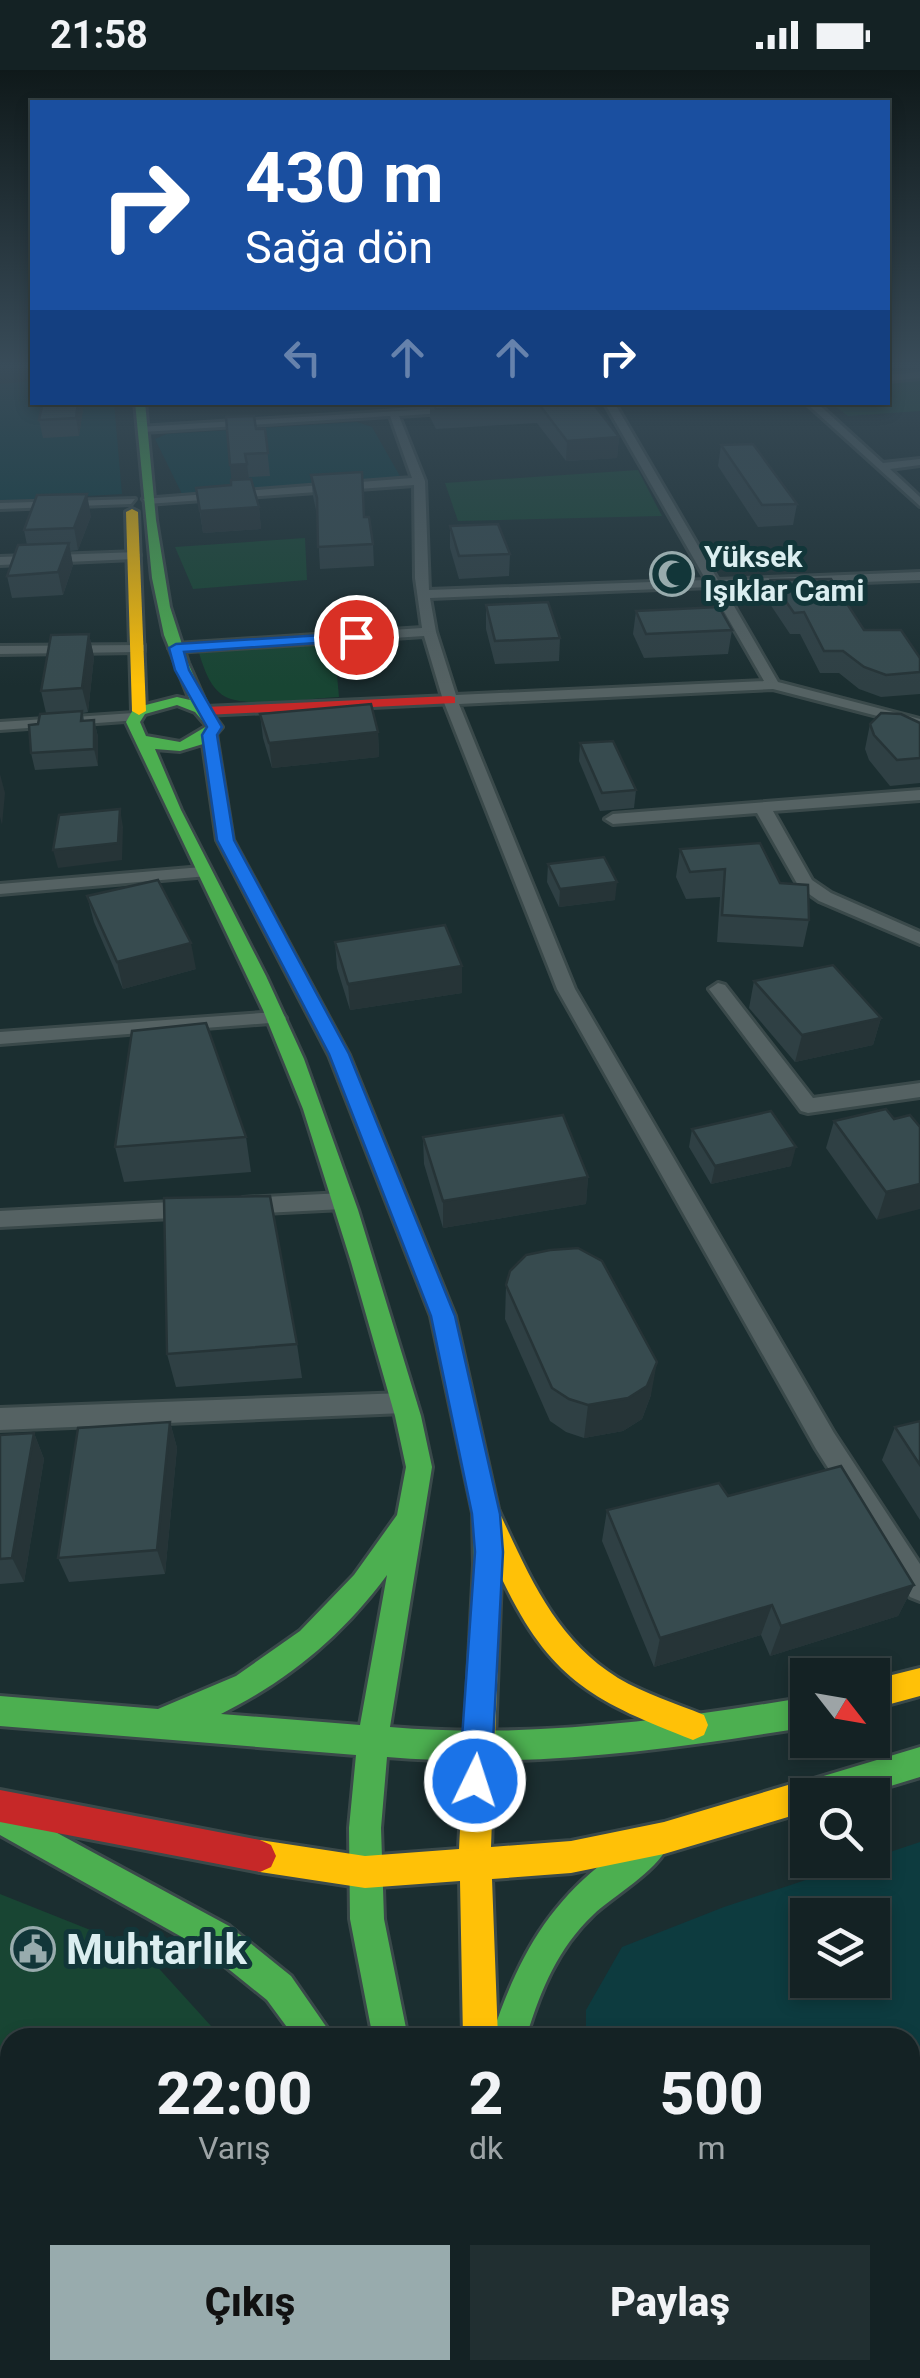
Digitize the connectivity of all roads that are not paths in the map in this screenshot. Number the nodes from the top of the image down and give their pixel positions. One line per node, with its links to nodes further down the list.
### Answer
1 (134, 471): 7 (street)
2 (141, 471): 7 (street)
3 (415, 471): 6 (street)
4 (649, 471): 13 (street)
5 (886, 471): 8 (street)
6 (419, 481): 7 (street); 14 (street)
7 (139, 501): 9 (street); 10 (street); 17 (street)
8 (920, 503)
9 (0, 506)
10 (134, 555): 11 (street); 16 (street)
11 (0, 561)
12 (920, 576): 13 (street)
13 (716, 584): 14 (street); 19 (street)
14 (424, 594): 15 (street)
15 (428, 632): 17 (street); 20 (street)
16 (139, 648): 18 (street); 21 (street)
17 (176, 648): 22 (street)
18 (0, 650)
19 (773, 685): 20 (street); 23 (street)
20 (450, 700): 22 (street); 42 (street)
21 (137, 714): 22 (street); 24 (street); 25 (street)
22 (207, 720): 25 (street); 40 (street)
23 (920, 723)
24 (0, 726)
25 (144, 741): 29 (street)
26 (920, 796): 27 (street)
27 (762, 807): 28 (street); 31 (street)
28 (613, 820)
29 (202, 872): 30 (street); 33 (street)
30 (0, 889)
31 (920, 938)
32 (718, 989): 35 (street)
33 (276, 1018): 34 (street); 36 (street)
34 (0, 1038)
35 (920, 1090)
36 (343, 1200): 37 (street); 38 (street)
37 (0, 1219)
38 (404, 1402): 39 (street); 41 (street)
39 (0, 1419)
40 (486, 1514): 48 (street); 50 (street)
41 (413, 1515): 47 (street); 49 (street)
42 (920, 1588)
43 (920, 1682): 44 (street)
44 (890, 1690)
45 (0, 1711): 47 (street)
46 (790, 1715): 48 (street)
47 (147, 1724): 49 (street)
48 (704, 1728): 50 (street)
49 (373, 1740): 50 (street); 58 (street)
50 (477, 1748): 57 (street)
51 (920, 1762): 52 (street)
52 (866, 1778)
53 (790, 1800): 56 (street)
54 (0, 1806): 58 (street)
55 (0, 1818): 59 (street)
56 (664, 1838): 57 (street); 62 (street)
57 (474, 1867): 58 (street); 61 (street)
58 (365, 1872): 60 (street)
59 (309, 2028)
60 (388, 2028)
61 (481, 2028)
62 (511, 2028)

